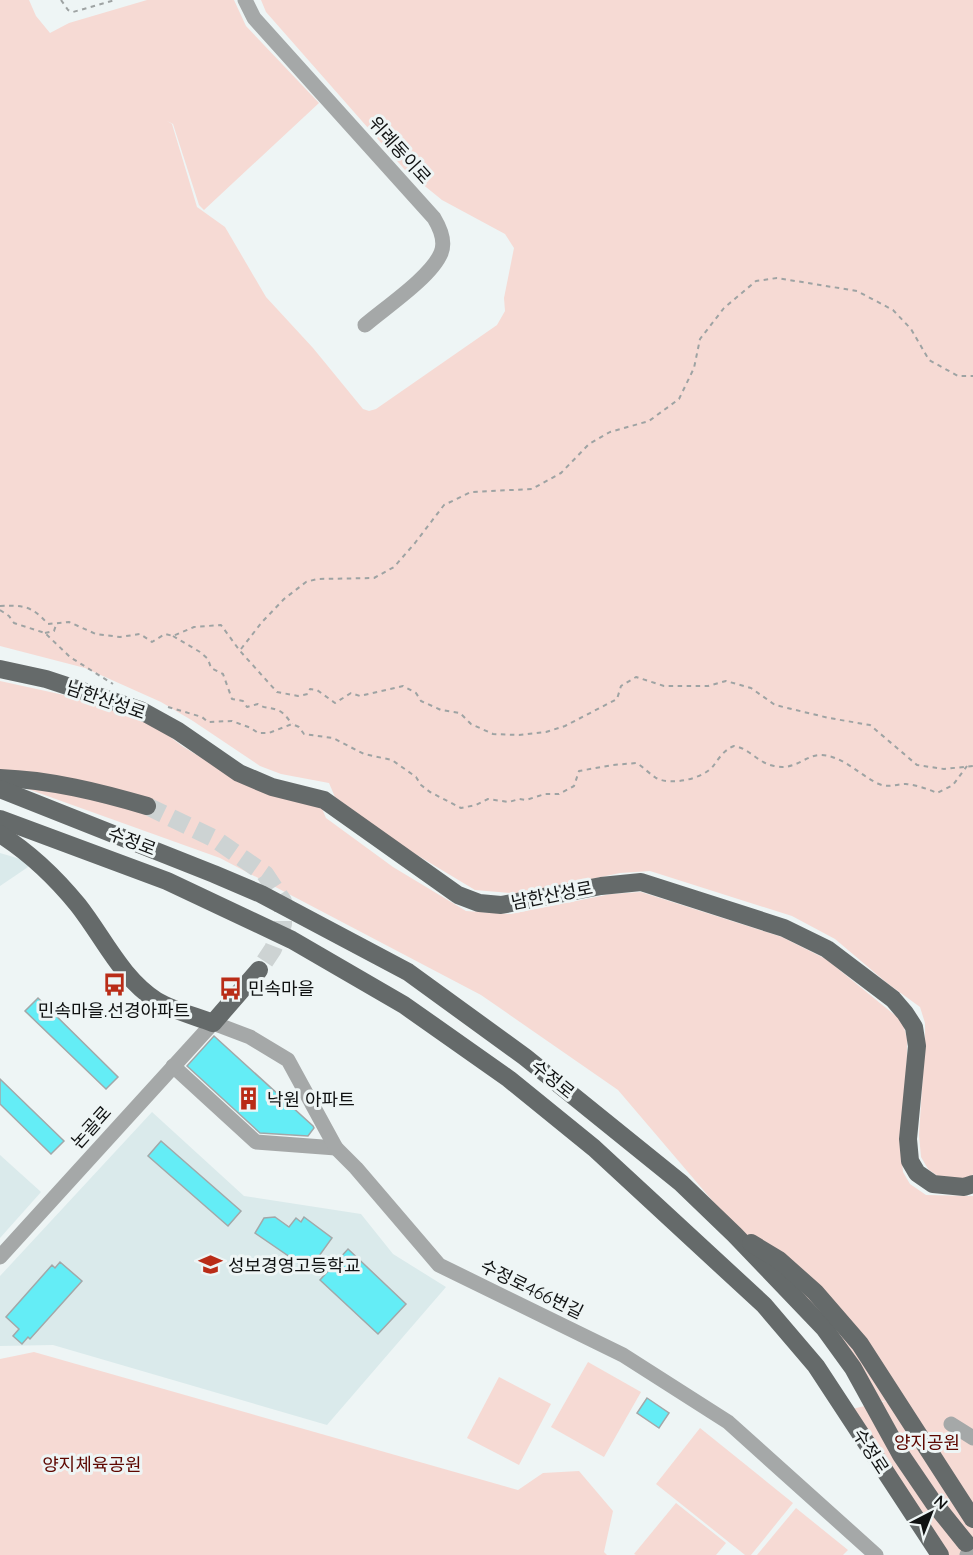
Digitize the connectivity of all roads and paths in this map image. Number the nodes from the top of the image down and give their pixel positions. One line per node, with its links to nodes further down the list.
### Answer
1 (61, 0): 2 (path)
2 (115, 0)
3 (245, 0): 4 (street, 위례동이로)
4 (365, 325)
5 (973, 376): 10 (path)
6 (0, 608): 7 (path); 8 (path)
7 (57, 624): 8 (path); 9 (path)
8 (45, 633): 12 (path)
9 (173, 636): 10 (path); 14 (path)
10 (240, 651): 15 (path)
11 (0, 669): 26 (main road, 남한산성로)
12 (119, 687)
13 (168, 707): 14 (path)
14 (292, 724): 15 (path)
15 (967, 766): 16 (path)
16 (973, 766)
17 (0, 778): 19 (main road)
18 (0, 789): 27 (main road, 수정로)
19 (147, 806)
20 (0, 819): 34 (main road, 수정로)
21 (0, 834): 23 (main road)
22 (259, 970): 23 (main road)
23 (213, 1023): 24 (street, 논골로); 25 (street, 수정로466번길)
24 (173, 1066): 25 (street); 28 (street, 논골로)
25 (336, 1148): 33 (street, 수정로466번길)
26 (973, 1184)
27 (728, 1228): 31 (main road); 32 (main road, 수정로)
28 (0, 1257)
29 (951, 1424): 30 (street)
30 (973, 1438)
31 (973, 1519)
32 (969, 1550)
33 (876, 1555)
34 (940, 1555)

